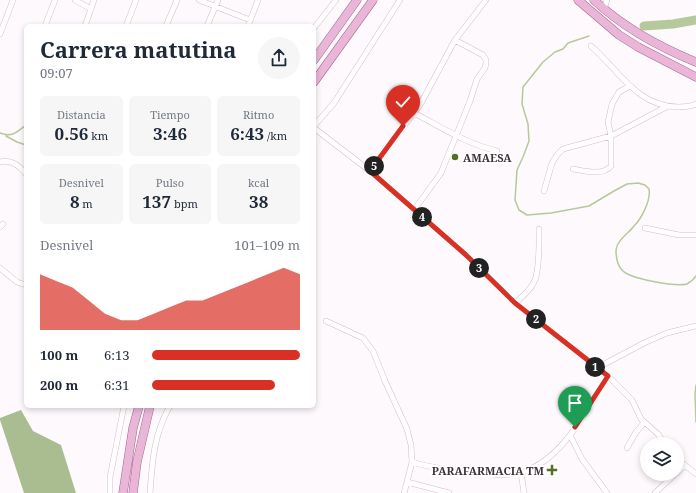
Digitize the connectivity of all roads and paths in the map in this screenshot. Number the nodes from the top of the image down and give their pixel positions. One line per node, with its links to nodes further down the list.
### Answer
1 (13, 0): 29 (street)
2 (55, 0): 22 (street)
3 (74, 0): 19 (street)
4 (94, 0): 19 (street)
5 (136, 0): 24 (street)
6 (177, 0): 25 (street)
7 (199, 0): 18 (street)
8 (218, 0): 18 (street)
9 (258, 0): 21 (street)
10 (336, 0): 28 (street)
11 (357, 0): 32 (main road)
12 (373, 0): 35 (main road)
13 (400, 0): 40 (street)
14 (486, 0): 30 (street)
15 (578, 0): 34 (main road)
16 (594, 0): 20 (main road)
17 (607, 0): 20 (street)
18 (215, 6): 21 (street); 26 (street)
19 (91, 9): 23 (street)
20 (604, 10): 33 (main road)
21 (250, 20): 27 (street)
22 (46, 24)
23 (86, 24)
24 (127, 24)
25 (167, 24)
26 (207, 24)
27 (249, 24)
28 (316, 25)
29 (0, 34)
30 (455, 40): 39 (street); 42 (street)
31 (591, 46): 36 (street)
32 (316, 57)
33 (696, 62)
34 (696, 77)
35 (316, 79)
36 (630, 86): 38 (street); 43 (street)
37 (696, 104): 38 (street)
38 (666, 107): 43 (street)
39 (414, 113): 42 (street); 47 (street)
40 (316, 125)
41 (316, 129): 47 (street)
42 (456, 135): 44 (street); 50 (street)
43 (611, 136): 46 (street); 49 (street)
44 (497, 151)
45 (0, 162): 48 (street)
46 (573, 169)
47 (370, 171): 50 (street)
48 (24, 172)
49 (544, 191)
50 (414, 210): 56 (street)
51 (645, 228): 53 (street)
52 (539, 229): 56 (street)
53 (696, 235)
54 (0, 268): 55 (street)
55 (24, 284)
56 (515, 303): 59 (street)
57 (326, 321): 69 (street)
58 (696, 326): 59 (street)
59 (597, 368): 60 (street)
60 (608, 376): 65 (street); 66 (street)
61 (124, 408): 75 (street)
62 (138, 408): 76 (main road)
63 (150, 408): 77 (main road)
64 (169, 408): 78 (street)
65 (644, 423): 67 (street); 68 (street)
66 (570, 435): 71 (street); 82 (street)
67 (660, 437)
68 (627, 448)
69 (412, 462): 71 (street); 74 (street)
70 (684, 466): 72 (street)
71 (521, 472): 81 (street)
72 (696, 474)
73 (668, 481): 83 (street)
74 (407, 482): 79 (street); 80 (street)
75 (110, 493)
76 (123, 493)
77 (133, 493)
78 (150, 493)
79 (404, 493)
80 (449, 493)
81 (524, 493)
82 (607, 493)
83 (655, 493)

